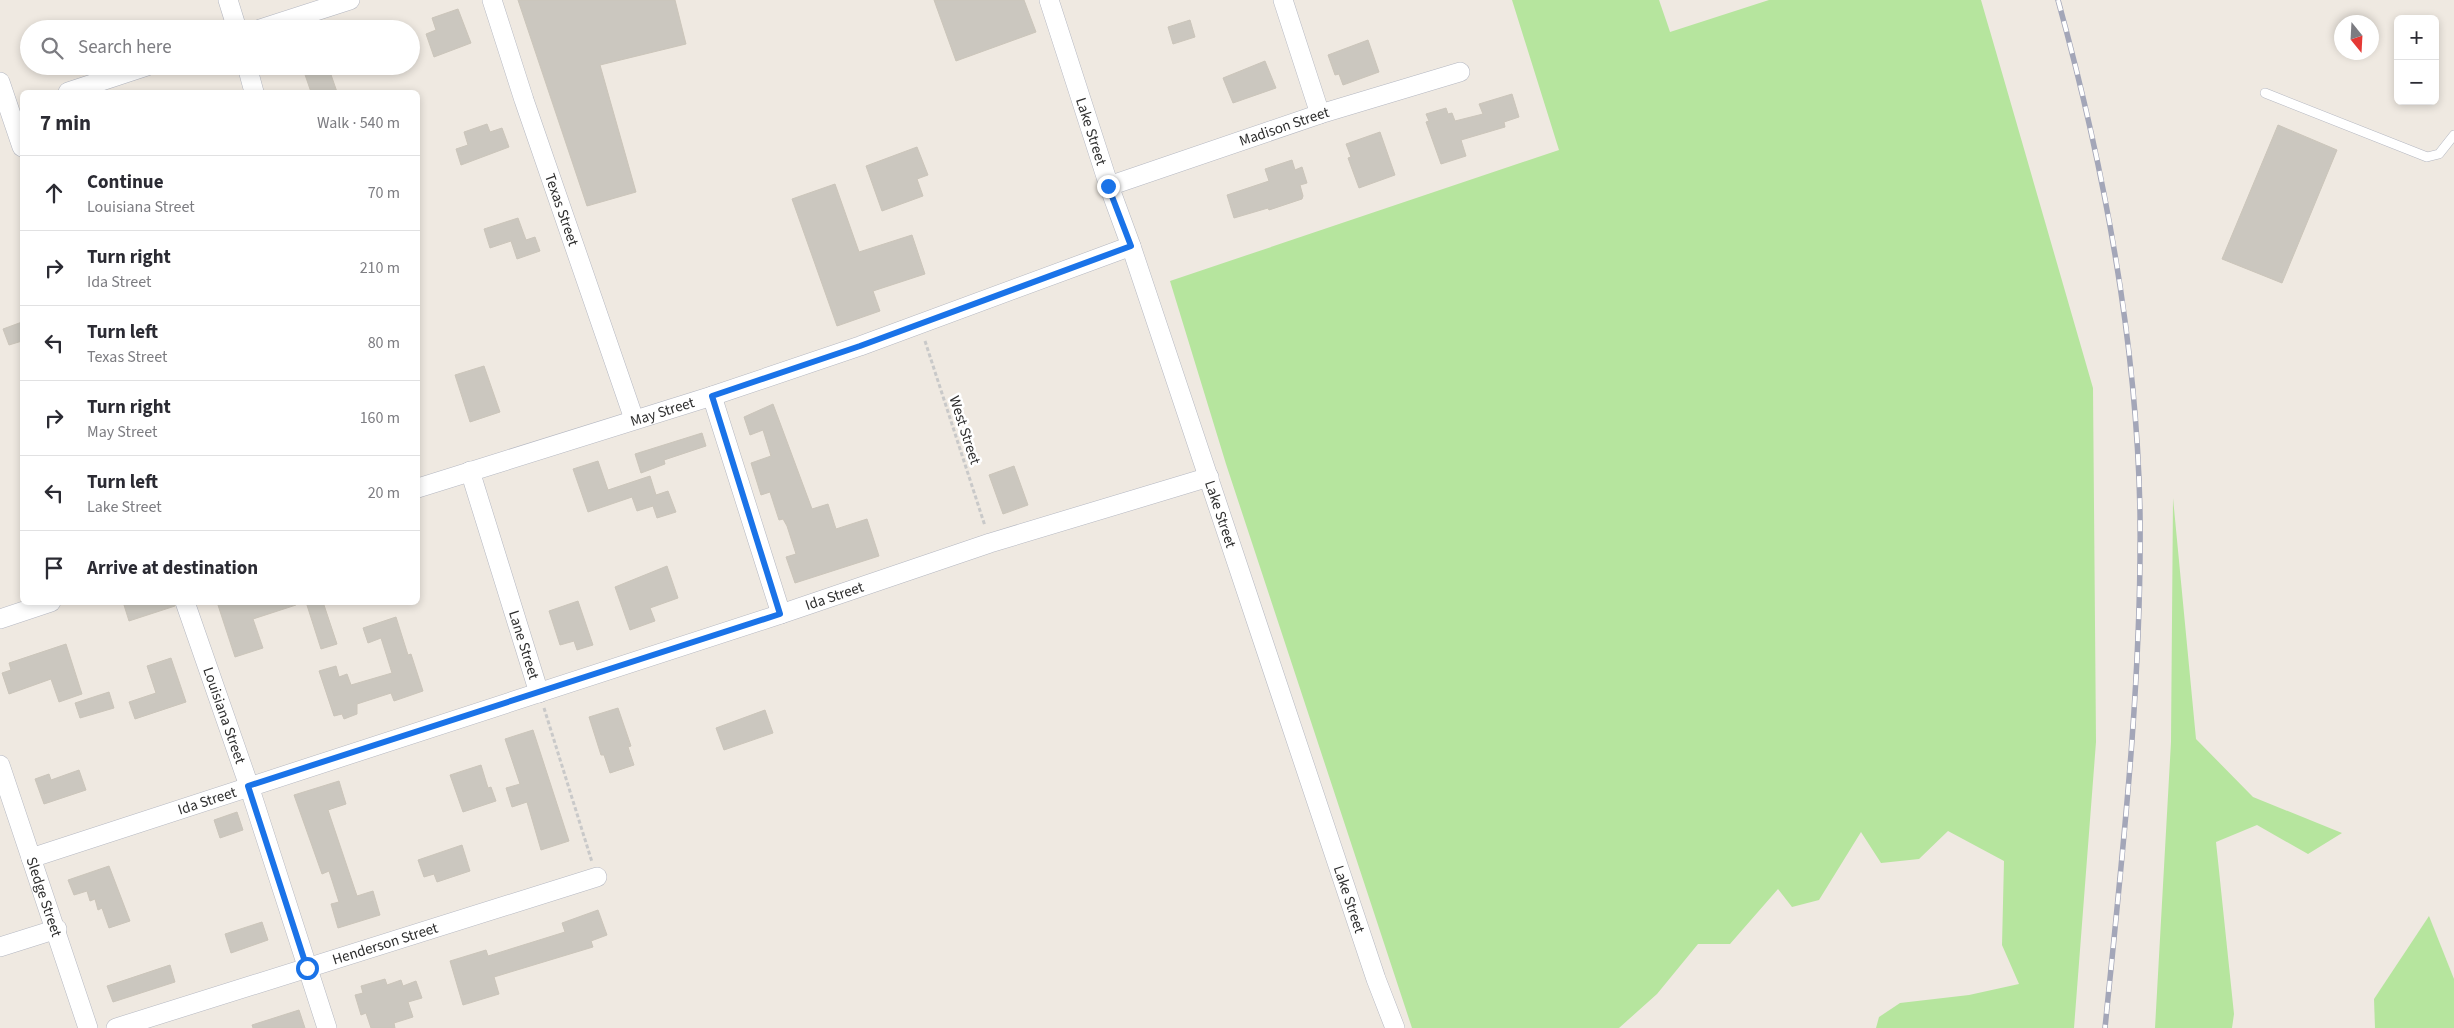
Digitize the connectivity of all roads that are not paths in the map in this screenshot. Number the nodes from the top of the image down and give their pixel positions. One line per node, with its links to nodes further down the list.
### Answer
1 (228, 0): 6 (street)
2 (350, 0): 7 (street)
3 (492, 0): 22 (street, Texas Street)
4 (1049, 0): 19 (street, Lake Street)
5 (1283, 0): 16 (street)
6 (234, 20)
7 (288, 20)
8 (1460, 72): 16 (street, Madison Street)
9 (120, 75): 12 (street)
10 (249, 75): 13 (street)
11 (0, 82): 15 (street)
12 (74, 90)
13 (253, 90)
14 (2265, 93): 17 (lane)
15 (11, 111): 18 (street)
16 (1320, 114): 19 (street, Madison Street)
17 (2454, 135)
18 (20, 140)
19 (1108, 186): 20 (street, Lake Street)
20 (1131, 246): 21 (street, May Street); 24 (street, Lake Street)
21 (712, 396): 22 (street, May Street); 28 (street)
22 (634, 419): 23 (street, May Street)
23 (470, 471): 25 (street, May Street); 30 (street, Lane Street)
24 (1209, 477): 28 (street, Ida Street); 41 (street, Lake Street)
25 (420, 487)
26 (42, 605): 29 (street)
27 (186, 605): 32 (street, Louisiana Street)
28 (780, 614): 30 (street, Ida Street)
29 (0, 619)
30 (539, 693): 32 (street, Ida Street)
31 (0, 765): 33 (street, Sledge Street)
32 (248, 786): 33 (street, Ida Street); 37 (street, Louisiana Street)
33 (32, 858): 35 (street, Sledge Street)
34 (597, 877): 37 (street, Henderson Street)
35 (57, 929): 36 (street); 38 (street, Sledge Street)
36 (0, 948)
37 (307, 968): 39 (street, Henderson Street); 40 (street, Louisiana Street)
38 (88, 1028)
39 (116, 1028)
40 (327, 1028)
41 (1395, 1028)

